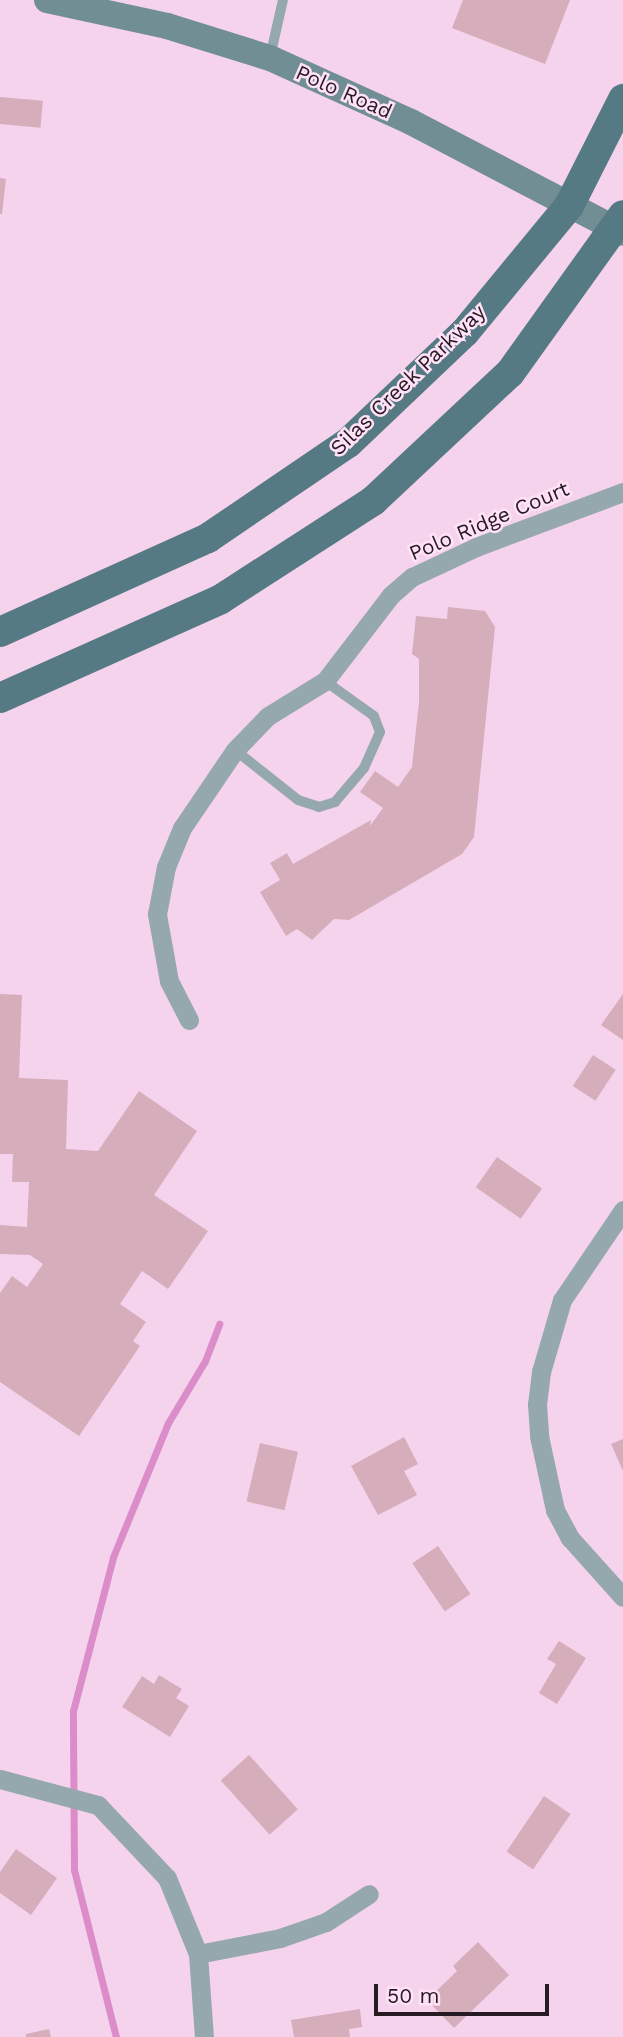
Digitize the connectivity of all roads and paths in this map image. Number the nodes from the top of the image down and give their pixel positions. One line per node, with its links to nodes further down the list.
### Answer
1 (47, 0): 3 (main road, Polo Road)
2 (283, 0): 3 (lane)
3 (270, 58): 6 (main road, Polo Road)
4 (623, 99): 8 (main road, Silas Creek Parkway)
5 (623, 215): 10 (main road)
6 (623, 233)
7 (623, 492): 9 (street, Polo Ridge Court)
8 (0, 632)
9 (325, 681): 11 (street, Polo Ridge Court); 11 (lane)
10 (0, 698)
11 (235, 750): 12 (street, Polo Ridge Court)
12 (188, 1020)
13 (623, 1210): 14 (street)
14 (623, 1597)
15 (0, 1779): 17 (street)
16 (369, 1894): 17 (street)
17 (198, 1954): 18 (street)
18 (204, 2037)

